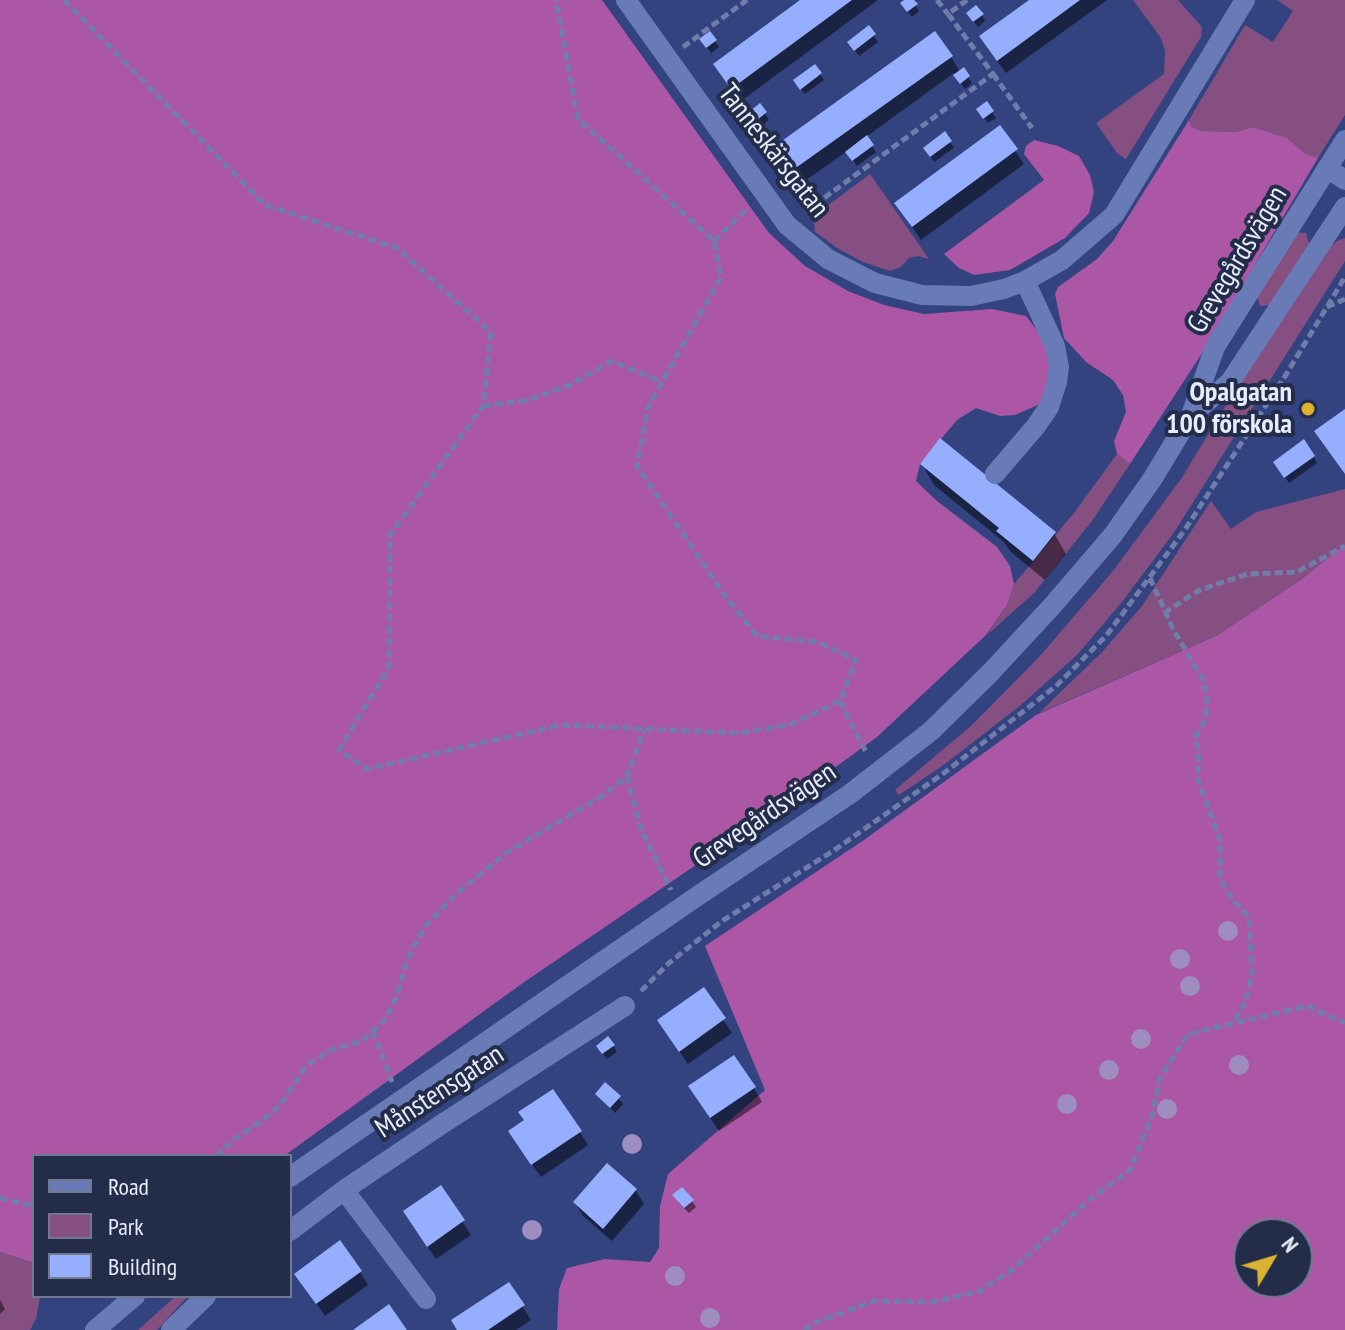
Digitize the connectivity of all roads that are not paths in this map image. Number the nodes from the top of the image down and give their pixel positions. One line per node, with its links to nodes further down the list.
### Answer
1 (626, 0): 7 (street, Tanneskärsgatan)
2 (1245, 0): 7 (street, Tanneskärsgatan)
3 (1345, 140): 4 (street, Grevegårdsvägen)
4 (1327, 168): 5 (street); 8 (street, Grevegårdsvägen)
5 (1345, 180)
6 (1345, 207): 8 (street, Grevegårdsvägen)
7 (1025, 281): 9 (street)
8 (1191, 415): 11 (street, Grevegårdsvägen)
9 (995, 474)
10 (625, 1006): 12 (street, Månstensgatan)
11 (292, 1176)
12 (344, 1190): 13 (street, Månstensgatan); 16 (street)
13 (292, 1229)
14 (133, 1298): 17 (street)
15 (204, 1298): 18 (street)
16 (426, 1299)
17 (95, 1330)
18 (171, 1330)

